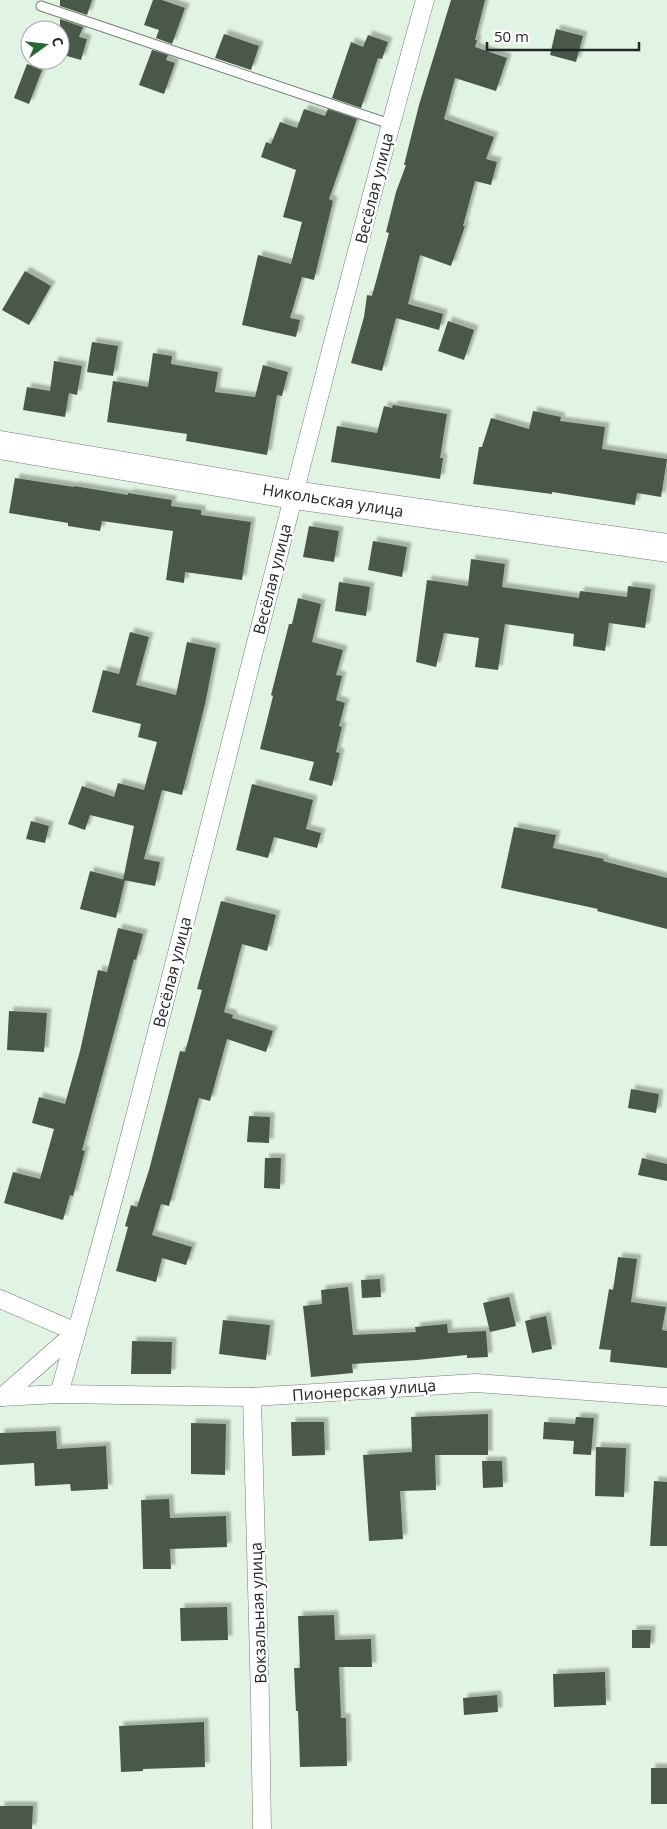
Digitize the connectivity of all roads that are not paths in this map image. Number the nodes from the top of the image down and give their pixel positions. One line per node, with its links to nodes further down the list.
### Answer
1 (425, 0): 3 (street, Весёлая улица)
2 (41, 6): 3 (lane)
3 (390, 124): 5 (street, Весёлая улица)
4 (0, 445): 5 (main road, Никольская улица)
5 (294, 495): 6 (main road, Никольская улица); 8 (street, Весёлая улица)
6 (667, 548)
7 (0, 1299): 8 (street)
8 (76, 1332): 9 (street); 10 (street)
9 (60, 1394): 10 (street, Пионерская улица); 11 (street, Пионерская улица)
10 (1, 1397)
11 (252, 1397): 12 (street, Пионерская улица); 13 (street, Вокзальная улица)
12 (667, 1397)
13 (262, 1829)

